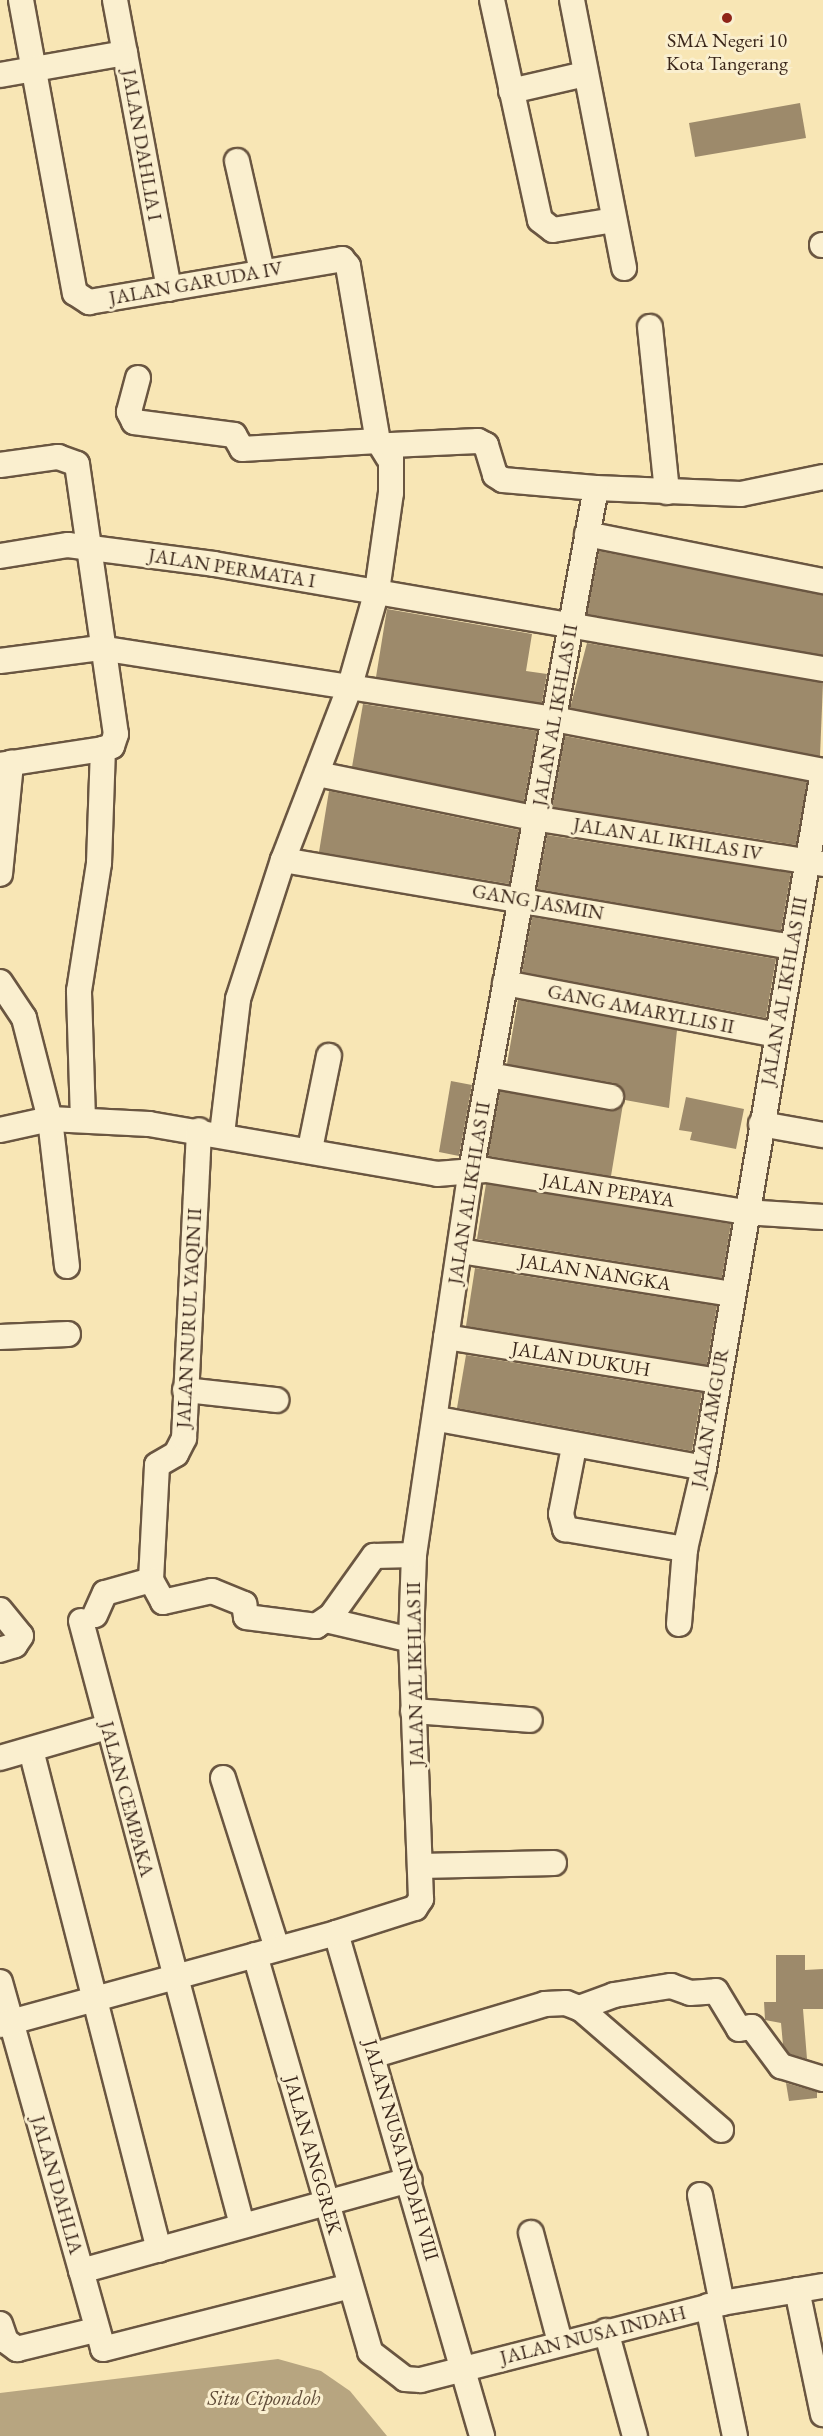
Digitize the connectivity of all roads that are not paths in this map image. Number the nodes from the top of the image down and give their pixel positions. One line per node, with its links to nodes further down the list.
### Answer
1 (21, 0): 6 (street, JALAN GARUDA IV)
2 (115, 0): 5 (street, JALAN DAHLIA I)
3 (492, 0): 9 (street)
4 (572, 0): 7 (street)
5 (125, 53): 6 (street); 14 (street, JALAN DAHLIA I)
6 (35, 69): 8 (street); 14 (street, JALAN GARUDA IV)
7 (585, 74): 9 (street); 11 (street)
8 (0, 75)
9 (511, 91): 11 (street)
10 (237, 161): 13 (street)
11 (615, 220): 12 (street)
12 (624, 268)
13 (262, 271): 14 (street, JALAN GARUDA IV); 17 (street, JALAN GARUDA IV)
14 (169, 289)
15 (650, 327): 21 (street)
16 (138, 378): 17 (street)
17 (385, 448): 20 (street); 26 (street, JALAN NURUL YAQIN II)
18 (0, 465): 23 (street)
19 (823, 477): 21 (street)
20 (596, 488): 21 (street); 22 (street, JALAN AL IKHLAS II)
21 (667, 492)
22 (587, 534): 25 (street); 27 (street, JALAN AL IKHLAS II)
23 (87, 548): 24 (street, JALAN PERMATA I); 26 (street, JALAN PERMATA I); 28 (street)
24 (0, 556)
25 (823, 580)
26 (377, 591): 27 (street, JALAN PERMATA I); 31 (street, JALAN NURUL YAQIN II)
27 (571, 624): 30 (street, JALAN PERMATA I); 32 (street, JALAN AL IKHLAS II)
28 (100, 648): 29 (street); 31 (street); 33 (street)
29 (0, 662)
30 (823, 669)
31 (349, 689): 32 (street); 36 (street, JALAN NURUL YAQIN II)
32 (554, 719): 35 (street); 37 (street, JALAN AL IKHLAS II)
33 (109, 744): 34 (street); 50 (street)
34 (5, 764): 40 (street)
35 (823, 771): 39 (street, JALAN AL IKHLAS III)
36 (317, 774): 37 (street, JALAN AL IKHLAS IV); 38 (street, JALAN NURUL YAQIN II)
37 (537, 818): 39 (street, JALAN AL IKHLAS IV); 41 (street, JALAN AL IKHLAS II)
38 (282, 860): 41 (street, GANG JASMIN); 54 (street, JALAN NURUL YAQIN II)
39 (815, 863): 42 (street, JALAN AL IKHLAS III)
40 (0, 874)
41 (520, 898): 42 (street, GANG JASMIN); 44 (street, JALAN AL IKHLAS II)
42 (792, 947): 45 (street, JALAN AL IKHLAS III)
43 (0, 982): 49 (street)
44 (505, 983): 45 (street, GANG AMARYLLIS II); 47 (street, JALAN AL IKHLAS II)
45 (777, 1035): 51 (street, JALAN AL IKHLAS III)
46 (329, 1056): 55 (street)
47 (489, 1075): 48 (street); 56 (street, JALAN AL IKHLAS II)
48 (611, 1097)
49 (50, 1119): 50 (street, JALAN PEPAYA); 52 (street, JALAN PEPAYA); 60 (street)
50 (83, 1120): 54 (street, JALAN PEPAYA)
51 (761, 1124): 53 (street); 57 (street, JALAN AL IKHLAS III)
52 (0, 1130)
53 (823, 1135)
54 (206, 1138): 55 (street, JALAN PEPAYA); 66 (street, JALAN NURUL YAQIN II)
55 (310, 1149): 56 (street, JALAN PEPAYA)
56 (471, 1171): 57 (street, JALAN PEPAYA); 59 (street, JALAN AL IKHLAS II)
57 (744, 1212): 58 (street, JALAN PEPAYA); 61 (street, JALAN AMGUR)
58 (823, 1217)
59 (460, 1251): 61 (street, JALAN NANGKA); 64 (street, JALAN AL IKHLAS II)
60 (67, 1266)
61 (730, 1294): 65 (street, JALAN AMGUR)
62 (68, 1334): 63 (street)
63 (0, 1337)
64 (446, 1337): 65 (street, JALAN DUKUH); 68 (street, JALAN AL IKHLAS II)
65 (717, 1382): 70 (street, JALAN AMGUR)
66 (185, 1390): 67 (street); 73 (street, JALAN NURUL YAQIN II)
67 (276, 1400)
68 (438, 1419): 69 (street); 72 (street, JALAN AL IKHLAS II)
69 (574, 1447): 70 (street); 71 (street)
70 (704, 1468): 71 (street, JALAN AMGUR)
71 (685, 1549): 76 (street, JALAN AMGUR)
72 (414, 1555): 75 (street); 77 (street, JALAN AL IKHLAS II)
73 (151, 1580): 75 (street); 81 (street, JALAN CEMPAKA)
74 (0, 1610): 78 (street)
75 (326, 1620): 77 (street)
76 (679, 1624)
77 (411, 1640): 79 (street, JALAN AL IKHLAS II)
78 (0, 1650)
79 (412, 1711): 80 (street); 86 (street, JALAN AL IKHLAS II)
80 (530, 1720)
81 (107, 1727): 82 (street); 89 (street, JALAN CEMPAKA)
82 (31, 1750): 83 (street); 91 (street)
83 (0, 1758)
84 (223, 1778): 88 (street, JALAN ANGGREK)
85 (554, 1863): 86 (street)
86 (421, 1866): 87 (street, JALAN AL IKHLAS II)
87 (336, 1933): 88 (street); 94 (street, JALAN NUSA INDAH VIII)
88 (266, 1951): 89 (street); 99 (street, JALAN ANGGREK)
89 (176, 1977): 91 (street); 100 (street, JALAN CEMPAKA)
90 (0, 1982): 93 (street, JALAN DAHLIA)
91 (96, 1998): 93 (street); 102 (street)
92 (579, 2008): 94 (street); 95 (street); 96 (street)
93 (6, 2023): 103 (street, JALAN DAHLIA)
94 (375, 2055): 97 (street, JALAN NUSA INDAH VIII)
95 (823, 2079)
96 (721, 2130)
97 (410, 2180): 99 (street); 113 (street, JALAN NUSA INDAH VIII)
98 (700, 2195): 107 (street)
99 (326, 2202): 100 (street); 104 (street, JALAN ANGGREK)
100 (242, 2225): 102 (street)
101 (531, 2233): 111 (street)
102 (159, 2250): 103 (street)
103 (81, 2271): 110 (street, JALAN DAHLIA)
104 (350, 2286): 110 (street); 112 (street, JALAN ANGGREK)
105 (823, 2286): 106 (street, JALAN NUSA INDAH)
106 (797, 2290): 107 (street, JALAN NUSA INDAH); 114 (street)
107 (715, 2305): 109 (street, JALAN NUSA INDAH); 117 (street)
108 (0, 2324): 110 (street)
109 (606, 2331): 111 (street, JALAN NUSA INDAH); 116 (street)
110 (98, 2339)
111 (560, 2343): 113 (street, JALAN NUSA INDAH)
112 (372, 2355): 113 (street, JALAN NUSA INDAH)
113 (462, 2368): 115 (street, JALAN NUSA INDAH VIII)
114 (823, 2414)
115 (482, 2436)
116 (635, 2436)
117 (735, 2436)

